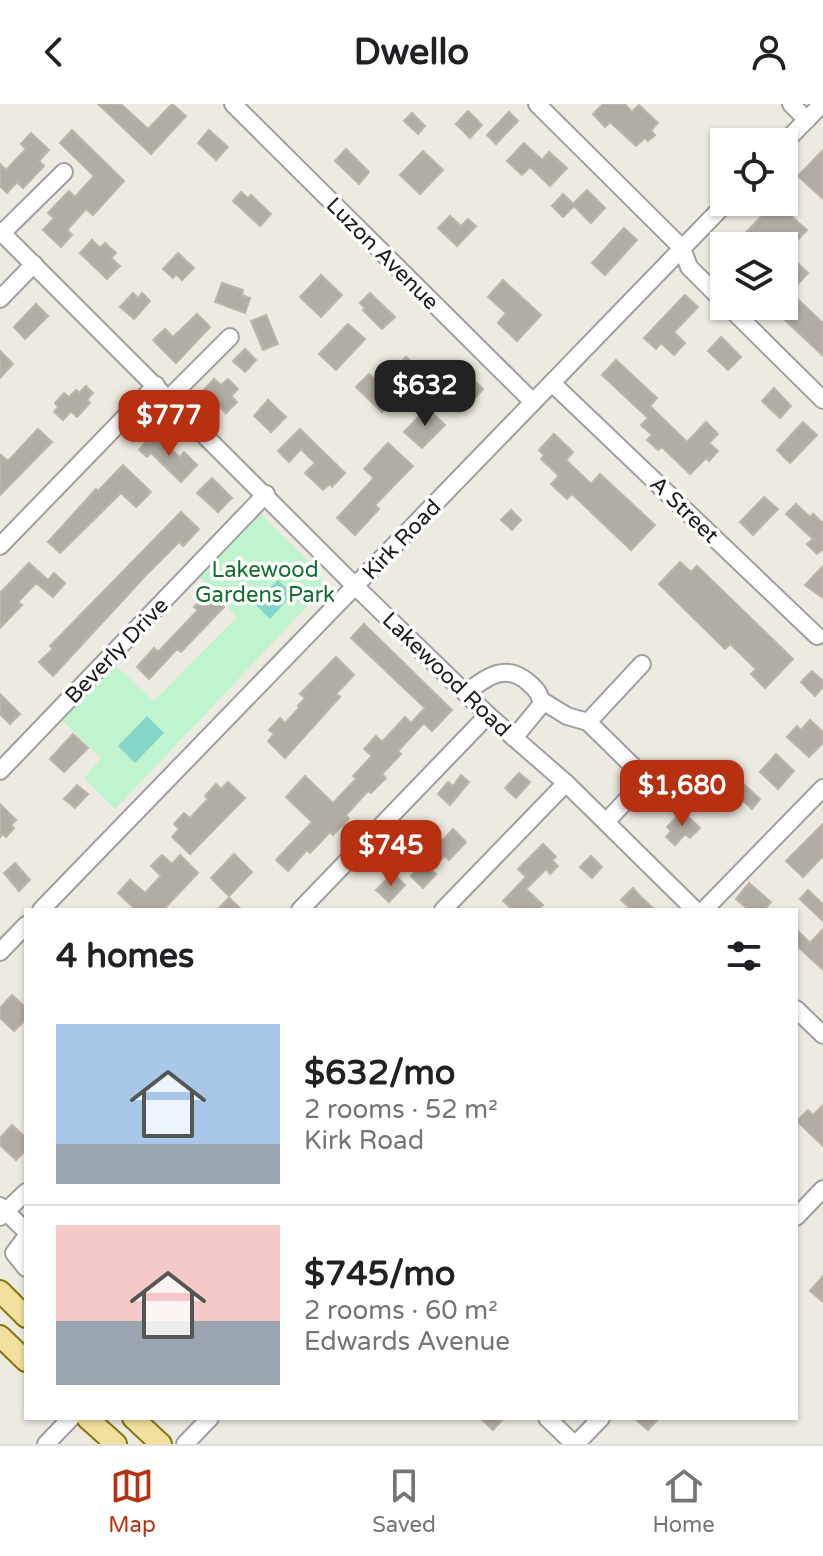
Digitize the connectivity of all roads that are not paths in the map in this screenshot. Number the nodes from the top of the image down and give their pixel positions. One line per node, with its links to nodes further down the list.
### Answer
1 (233, 104): 20 (street, Luzon Avenue)
2 (537, 104): 10 (street)
3 (791, 104): 5 (street)
4 (822, 104): 5 (street)
5 (807, 120): 6 (street)
6 (798, 129)
7 (64, 172): 9 (street)
8 (713, 216): 10 (street, Kirk Road)
9 (1, 232): 11 (street, Lakewood Road)
10 (682, 248): 12 (street); 16 (street, Kirk Road)
11 (34, 264): 13 (street); 17 (street, Lakewood Road)
12 (710, 288)
13 (0, 299)
14 (742, 320): 19 (street)
15 (230, 337): 18 (street)
16 (552, 383): 20 (street, Kirk Road); 24 (street, A Street)
17 (156, 385): 18 (street, Lakewood Road); 22 (street)
18 (169, 398): 21 (street, Lakewood Road)
19 (823, 400)
20 (533, 402): 23 (street, Kirk Road)
21 (266, 494): 23 (street, Lakewood Road); 31 (street, Beverly Drive)
22 (0, 546)
23 (355, 586): 26 (street, Lakewood Road); 35 (street, Kirk Road)
24 (817, 636)
25 (642, 664): 29 (street)
26 (466, 693): 27 (street); 28 (street, Lakewood Road)
27 (541, 700): 29 (street); 30 (street)
28 (488, 715): 30 (street, Lakewood Road); 36 (street)
29 (588, 722): 34 (street)
30 (514, 738): 32 (street, Lakewood Road)
31 (0, 771)
32 (566, 783): 34 (street, Lakewood Road); 37 (street)
33 (823, 788): 39 (street)
34 (606, 822): 38 (street, Lakewood Road)
35 (43, 908)
36 (302, 908)
37 (445, 908)
38 (693, 908)
39 (706, 908)
40 (24, 927): 41 (street)
41 (0, 952)
42 (798, 1011): 43 (street)
43 (823, 1035)
44 (24, 1194): 46 (street)
45 (820, 1197): 47 (street)
46 (2, 1212): 48 (street)
47 (798, 1215)
48 (24, 1232)
49 (24, 1237): 50 (street)
50 (24, 1266)
51 (0, 1291): 52 (main road)
52 (24, 1315)
53 (0, 1336): 54 (main road)
54 (24, 1359)
55 (69, 1420): 61 (street)
56 (89, 1420): 62 (main road)
57 (135, 1420): 63 (main road)
58 (208, 1420): 64 (street)
59 (549, 1420): 65 (street)
60 (599, 1420): 65 (street)
61 (46, 1444)
62 (116, 1444)
63 (161, 1444)
64 (185, 1444)
65 (575, 1444)

